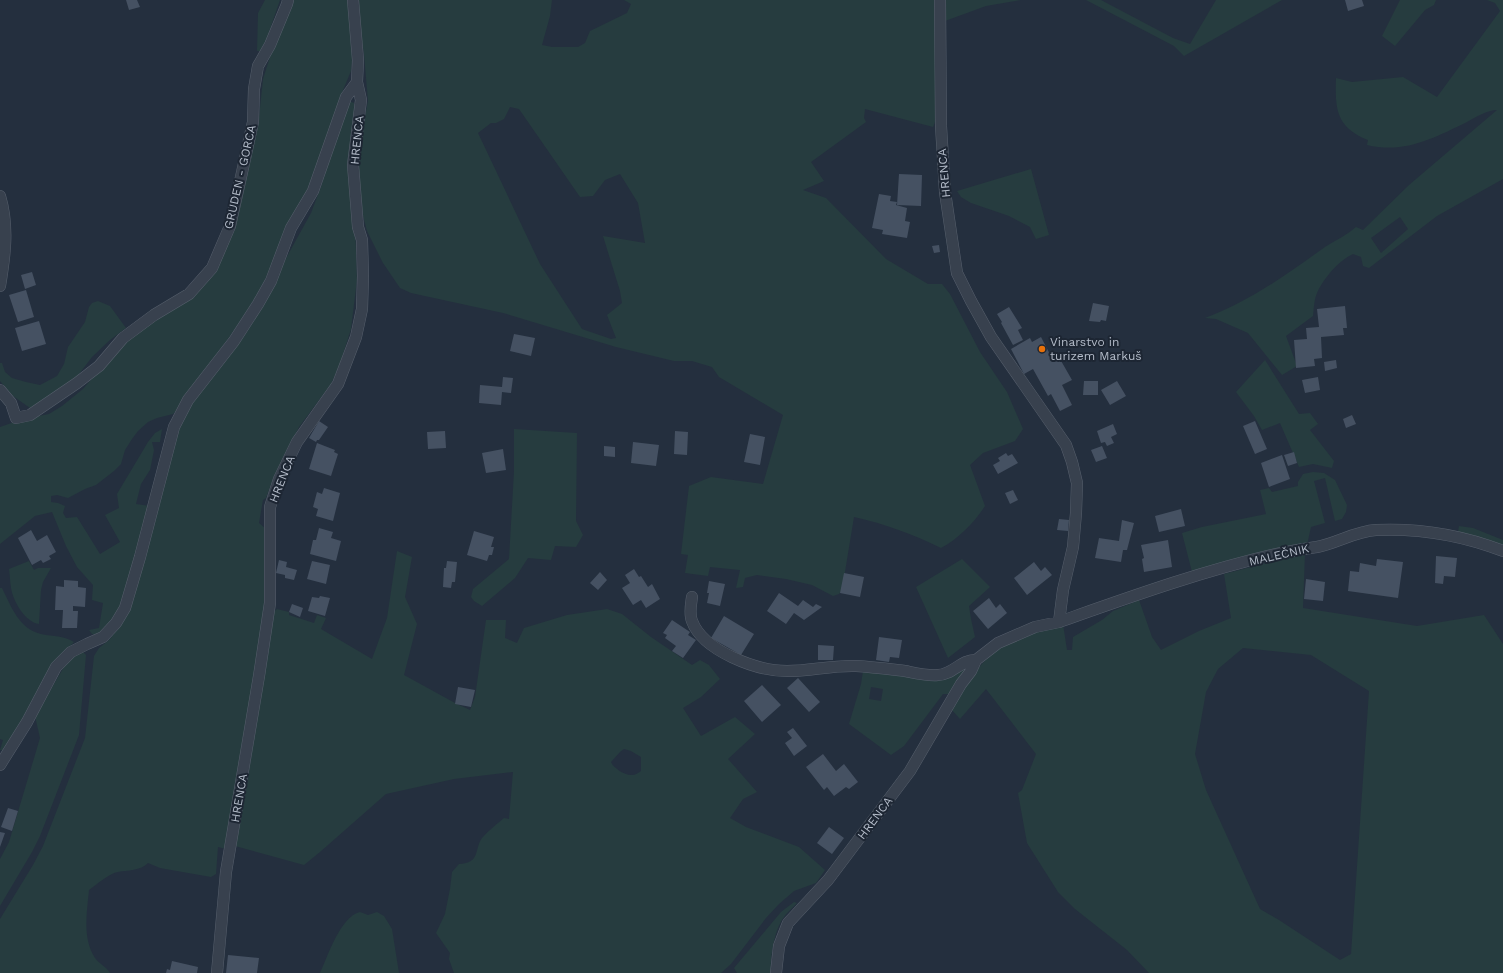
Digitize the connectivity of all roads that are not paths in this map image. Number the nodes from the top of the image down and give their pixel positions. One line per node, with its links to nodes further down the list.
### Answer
1 (288, 0): 8 (street, GRUDEN - GORCA)
2 (353, 0): 4 (street, HRENCA)
3 (940, 0): 11 (street, HRENCA)
4 (357, 82): 14 (street); 15 (street, HRENCA)
5 (0, 196): 6 (street)
6 (1, 274): 7 (street)
7 (0, 286)
8 (0, 390)
9 (1503, 552): 11 (street, MALEČNIK)
10 (692, 597): 13 (street, HRENCA)
11 (1059, 622): 12 (street, MALEČNIK)
12 (998, 643): 13 (street, HRENCA)
13 (976, 660): 16 (street, HRENCA)
14 (0, 764)
15 (217, 973)
16 (776, 973)

